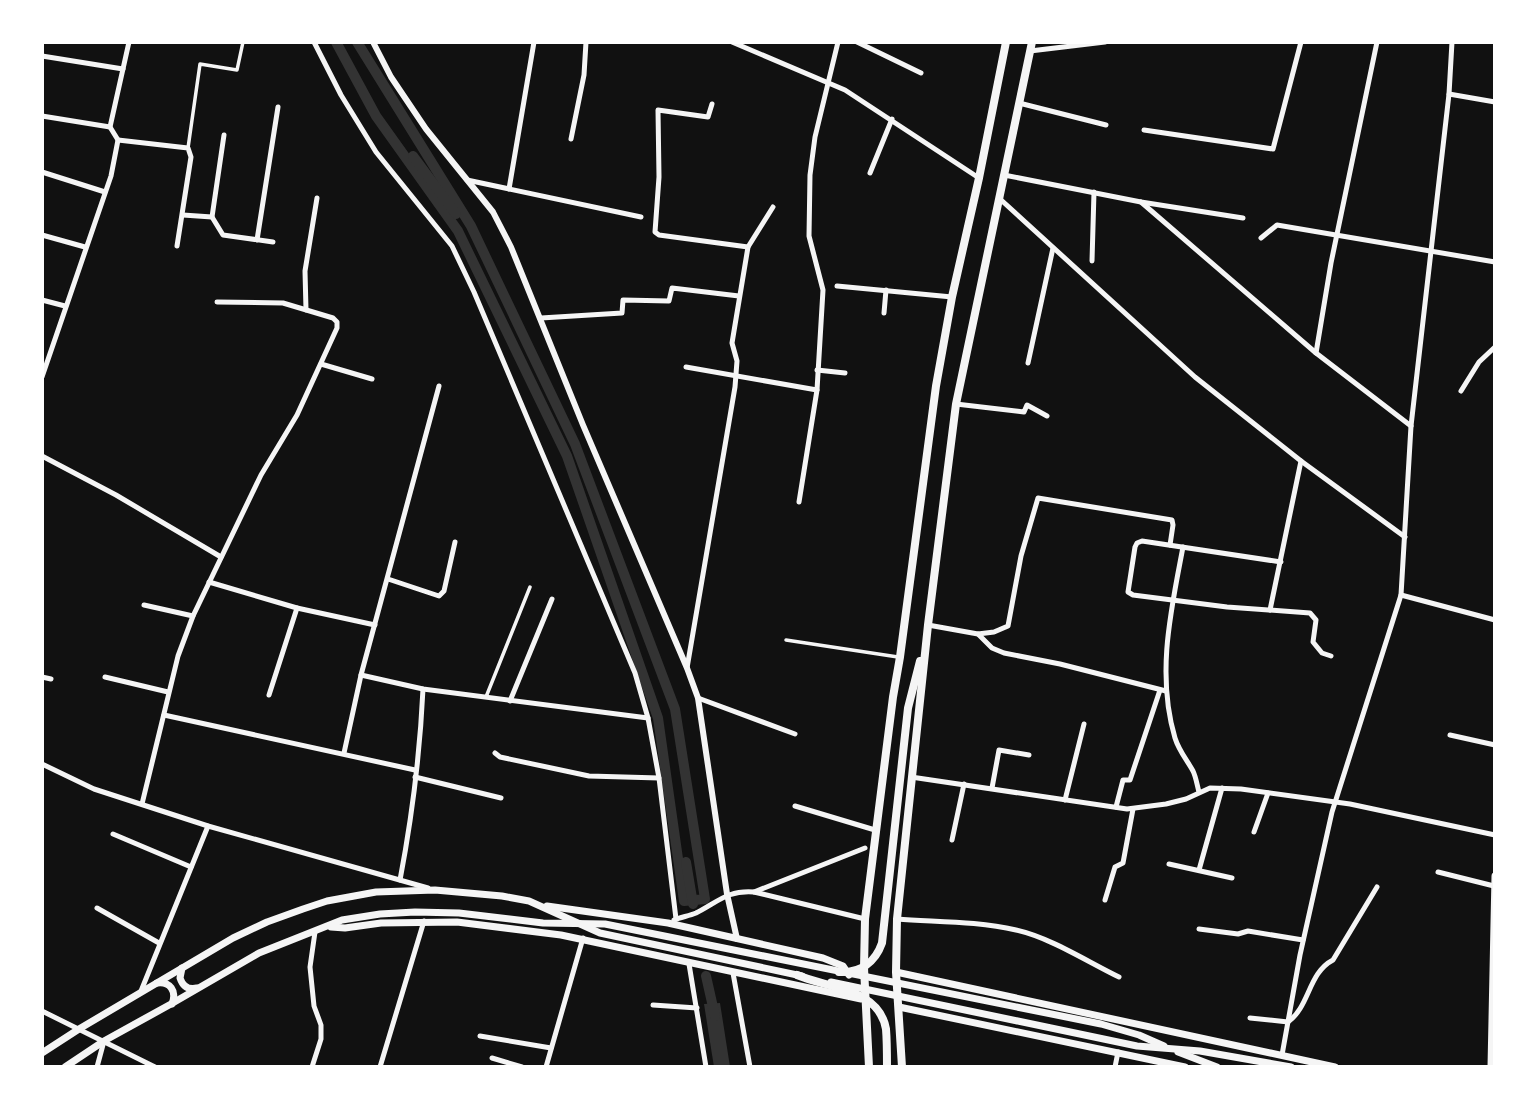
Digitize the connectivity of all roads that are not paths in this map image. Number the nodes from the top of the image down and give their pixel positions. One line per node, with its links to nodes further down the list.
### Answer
1 (129, 42): 17 (street)
2 (243, 42): 33 (street)
3 (314, 42): 129 (street)
4 (373, 42): 38 (street)
5 (534, 42): 39 (street)
6 (586, 42): 31 (street)
7 (732, 42): 19 (street)
8 (838, 42): 19 (street)
9 (857, 42): 18 (street)
10 (1006, 42): 37 (main road)
11 (1105, 42): 15 (street)
12 (1301, 42): 29 (street)
13 (1377, 42): 50 (street)
14 (1452, 42): 20 (street)
15 (1031, 46): 22 (main road)
16 (42, 56): 17 (street)
17 (123, 69): 28 (street)
18 (921, 73)
19 (829, 82): 26 (street); 78 (street)
20 (1449, 94): 21 (street); 59 (street)
21 (1495, 102)
22 (1019, 103): 27 (street); 36 (main road)
23 (712, 104): 57 (street)
24 (278, 107): 53 (street)
25 (42, 116): 28 (street)
26 (892, 119): 35 (street); 37 (street)
27 (1106, 125)
28 (110, 127): 32 (street)
29 (1144, 130)
30 (224, 135): 48 (street)
31 (571, 139)
32 (118, 140): 33 (street); 40 (street)
33 (188, 148): 46 (street)
34 (42, 172): 40 (street)
35 (870, 173)
36 (1004, 175): 41 (street); 43 (main road)
37 (979, 178): 65 (main road)
38 (467, 180): 39 (street); 71 (street)
39 (509, 189): 47 (street)
40 (106, 192): 56 (street)
41 (1094, 192): 44 (street); 60 (street)
42 (317, 198): 69 (street)
43 (999, 199): 58 (street); 86 (main road)
44 (1141, 202): 49 (street); 73 (street)
45 (773, 207): 57 (street)
46 (183, 215): 48 (street); 55 (street)
47 (641, 216)
48 (212, 217): 53 (street)
49 (1243, 218)
50 (1337, 234): 52 (street); 59 (street); 73 (street)
51 (42, 235): 56 (street)
52 (1261, 238)
53 (257, 240): 54 (street)
54 (273, 242)
55 (177, 246)
56 (85, 247): 68 (street)
57 (748, 247): 64 (street)
58 (1053, 247): 74 (street); 90 (street)
59 (1430, 251): 61 (street); 88 (street)
60 (1092, 261)
61 (1495, 262)
62 (838, 286): 63 (street)
63 (886, 290): 65 (street); 70 (street)
64 (739, 296): 71 (street); 81 (street)
65 (951, 297): 115 (main road)
66 (42, 300): 68 (street)
67 (217, 302): 69 (street)
68 (65, 306): 76 (street)
69 (306, 310): 75 (street)
70 (884, 313)
71 (541, 318): 116 (street)
72 (1495, 347): 85 (street)
73 (1316, 353): 88 (street)
74 (1028, 363)
75 (321, 364): 82 (street); 96 (street)
76 (43, 367): 80 (street)
77 (687, 367): 81 (street)
78 (817, 370): 79 (street); 84 (street)
79 (845, 373)
80 (42, 377)
81 (736, 377): 84 (street); 116 (street)
82 (372, 379)
83 (439, 386): 98 (street)
84 (817, 390): 91 (street)
85 (1461, 391)
86 (956, 404): 87 (street); 110 (main road)
87 (1047, 416)
88 (1411, 426): 92 (street)
89 (42, 456): 96 (street)
90 (1301, 461): 92 (street); 97 (street)
91 (799, 502)
92 (1405, 537): 101 (street)
93 (455, 542): 98 (street)
94 (1170, 545): 95 (street); 103 (street); 111 (street)
95 (1183, 547): 97 (street); 103 (street)
96 (221, 557): 99 (street)
97 (1281, 562): 106 (street)
98 (388, 579): 109 (street)
99 (209, 582): 105 (street); 107 (street)
100 (530, 587): 125 (street)
101 (1401, 595): 108 (street); 148 (street)
102 (552, 599): 127 (street)
103 (1173, 600): 106 (street); 122 (street)
104 (144, 605): 107 (street)
105 (297, 608): 109 (street); 124 (street)
106 (1270, 610): 114 (street)
107 (192, 616): 123 (street)
108 (1495, 620)
109 (375, 625): 117 (street)
110 (928, 625): 111 (street); 113 (main road)
111 (978, 634): 122 (street)
112 (786, 640): 115 (street)
113 (926, 645): 139 (main road); 192 (main road)
114 (1331, 656)
115 (900, 657): 154 (main road)
116 (687, 668): 126 (street)
117 (361, 675): 121 (street); 134 (street)
118 (42, 677): 120 (street)
119 (105, 677): 123 (street)
120 (51, 679)
121 (423, 689): 125 (street); 138 (street)
122 (1163, 691): 144 (street); 151 (street)
123 (168, 692): 128 (street)
124 (269, 695)
125 (486, 697): 127 (street)
126 (698, 698): 131 (street); 171 (street)
127 (510, 701): 129 (street)
128 (164, 715): 134 (street); 149 (street)
129 (648, 718): 140 (street)
130 (1084, 724): 147 (street)
131 (795, 734)
132 (1450, 735): 133 (street)
133 (1495, 744)
134 (344, 753): 138 (street)
135 (495, 753): 140 (street)
136 (1029, 755): 142 (street)
137 (42, 764): 149 (street)
138 (415, 774): 146 (street); 166 (street)
139 (911, 777): 141 (street); 177 (main road)
140 (659, 778): 175 (street)
141 (964, 784): 142 (street); 158 (street)
142 (992, 788): 147 (street)
143 (1222, 788): 144 (street); 145 (street); 162 (street)
144 (1199, 792): 152 (street)
145 (1268, 793): 148 (street); 155 (street)
146 (500, 798)
147 (1065, 800): 151 (street)
148 (1335, 802): 157 (street); 185 (street)
149 (142, 804): 153 (street)
150 (795, 806): 154 (street)
151 (1116, 807): 152 (street)
152 (1133, 809): 172 (street)
153 (208, 826): 161 (street); 166 (street)
154 (875, 830): 176 (main road)
155 (1254, 832)
156 (113, 834): 161 (street)
157 (1495, 835)
158 (952, 840)
159 (865, 848): 170 (street)
160 (1169, 864): 162 (street)
161 (191, 867): 186 (street)
162 (1199, 870): 165 (street)
163 (1438, 872): 167 (street)
164 (1495, 876): 167 (main road)
165 (1232, 878)
166 (400, 880): 169 (street)
167 (1494, 886): 235 (main road)
168 (1377, 887): 209 (street)
169 (435, 890): 173 (main road); 189 (main road)
170 (754, 892): 171 (street); 176 (street)
171 (727, 894): 175 (street); 184 (street)
172 (1105, 901)
173 (542, 905): 179 (main road); 194 (main road)
174 (97, 908): 186 (street)
175 (676, 919): 179 (street)
176 (865, 919): 190 (main road)
177 (897, 919): 193 (main road); 195 (street)
178 (424, 921): 180 (main road); 183 (main road); 222 (street)
179 (668, 923): 184 (main road)
180 (331, 926): 182 (main road); 192 (main road)
181 (1199, 929): 185 (street)
182 (315, 932): 198 (main road); 221 (street)
183 (583, 938): 188 (main road); 213 (street)
184 (737, 939): 187 (main road)
185 (1303, 940): 209 (street)
186 (159, 943): 200 (street)
187 (823, 958): 190 (main road); 199 (main road)
188 (689, 964): 191 (main road); 205 (street)
189 (185, 965): 197 (main road); 198 (main road)
190 (864, 968): 201 (main road)
191 (733, 972): 199 (main road); 226 (street)
192 (839, 972): 232 (main road)
193 (896, 972): 196 (main road); 204 (main road)
194 (797, 975): 228 (main road); 233 (main road)
195 (1119, 977)
196 (943, 981): 207 (main road); 216 (main road)
197 (156, 983): 200 (main road); 202 (main road)
198 (198, 988): 202 (main road)
199 (814, 988): 201 (main road)
200 (141, 992): 210 (main road)
201 (866, 1000): 227 (main road)
202 (172, 1004): 212 (main road)
203 (653, 1005): 205 (street)
204 (899, 1007): 207 (main road); 229 (main road)
205 (697, 1008): 225 (street)
206 (42, 1011): 210 (street)
207 (940, 1016): 214 (main road)
208 (1250, 1018): 209 (street)
209 (1288, 1022): 216 (street)
210 (79, 1029): 212 (street); 215 (main road)
211 (480, 1036): 213 (street)
212 (104, 1041): 218 (main road); 219 (street); 220 (street)
213 (551, 1048): 224 (street)
214 (1118, 1052): 230 (street); 231 (main road)
215 (42, 1053)
216 (1282, 1055): 234 (main road)
217 (492, 1058): 223 (street)
218 (65, 1067)
219 (97, 1067)
220 (155, 1067)
221 (312, 1067)
222 (380, 1067)
223 (522, 1067)
224 (546, 1067)
225 (706, 1067)
226 (750, 1067)
227 (869, 1067)
228 (887, 1067)
229 (902, 1067)
230 (1115, 1067)
231 (1185, 1067)
232 (1217, 1067)
233 (1291, 1067)
234 (1335, 1067)
235 (1491, 1067)

